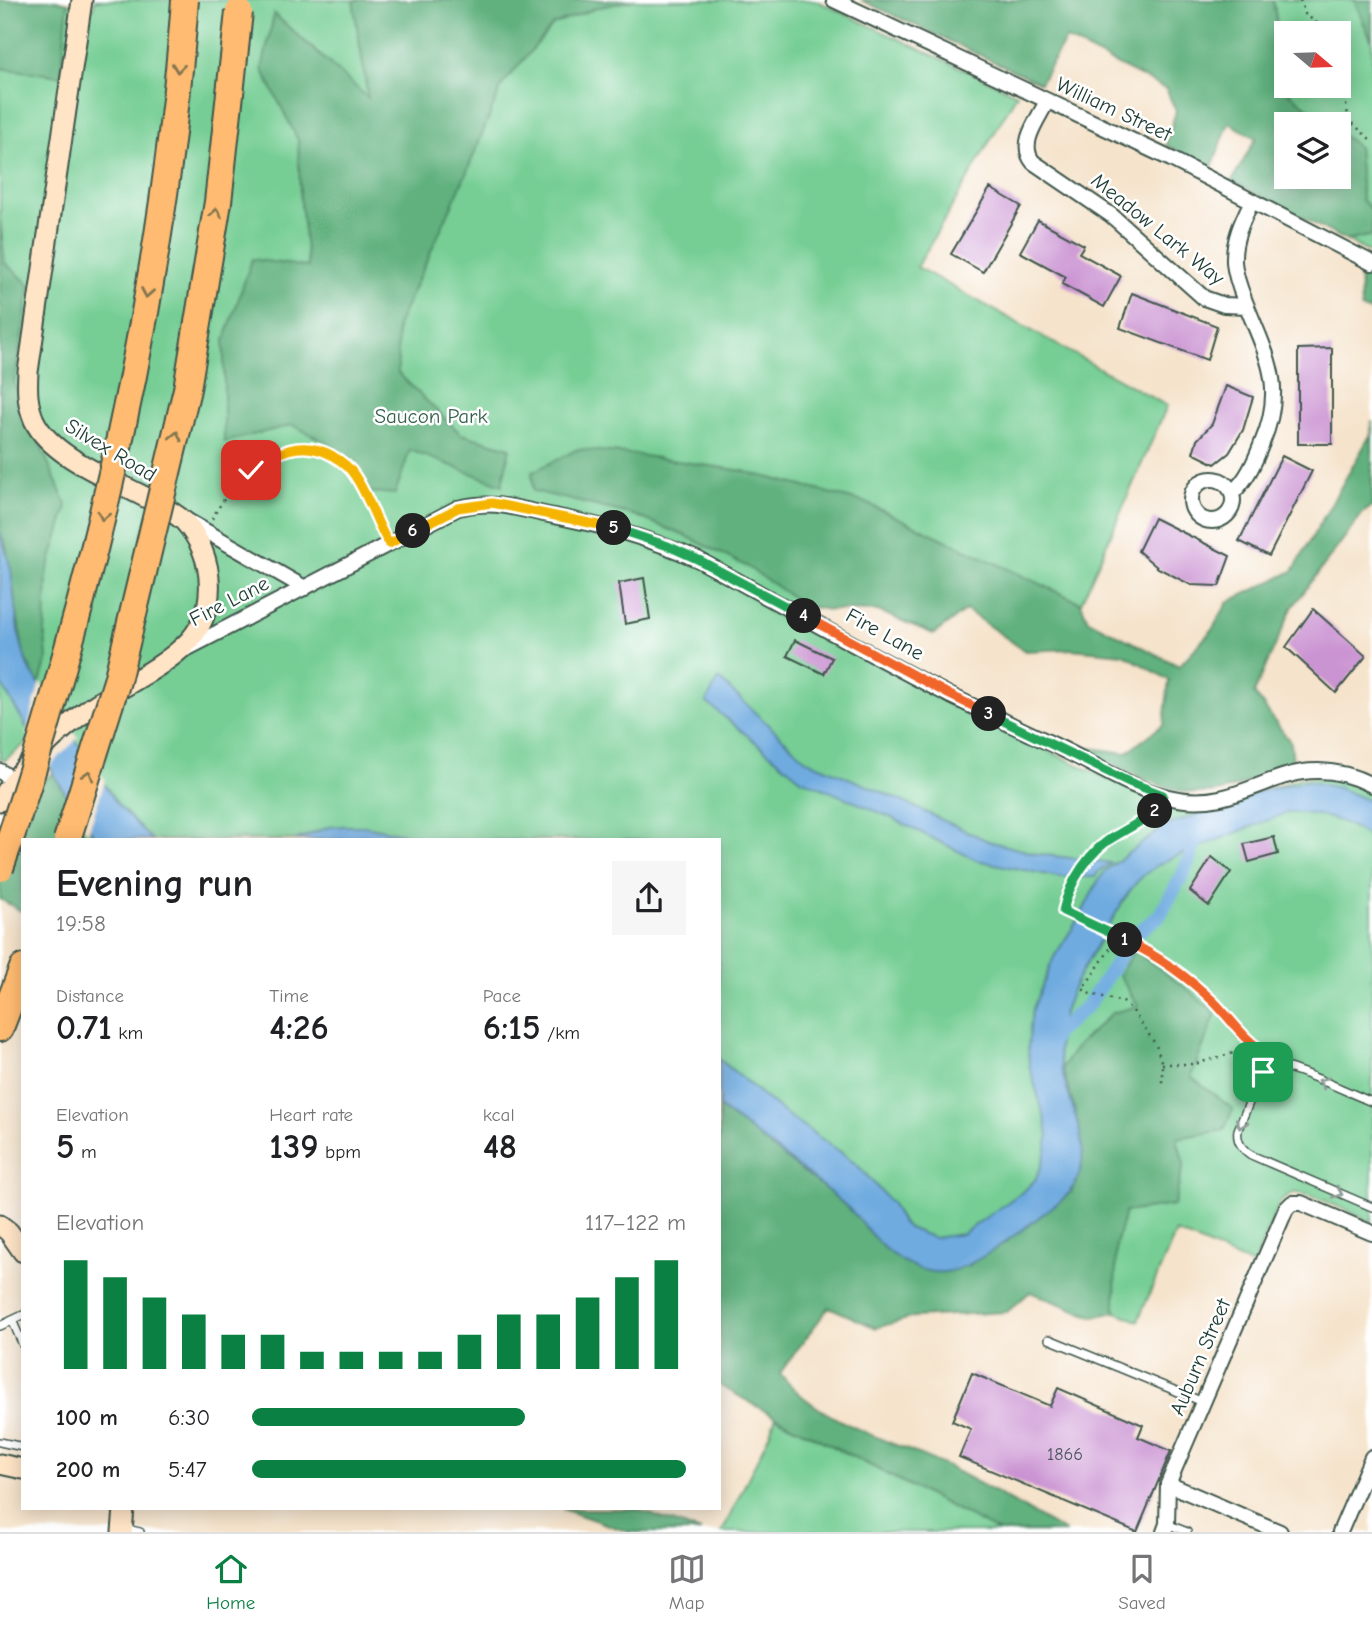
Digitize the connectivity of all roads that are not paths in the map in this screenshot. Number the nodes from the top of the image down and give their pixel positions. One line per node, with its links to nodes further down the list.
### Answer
1 (82, 0): 10 (street, Silvex Road)
2 (185, 0): 17 (highway, one-way to 17, bridge)
3 (834, 0): 5 (street, William Street)
4 (239, 6): 16 (highway, one-way to 4, bridge)
5 (1047, 101): 6 (street, William Street); 8 (street, Meadow Lark Way)
6 (1252, 201): 7 (street, William Street); 8 (street)
7 (1372, 263)
8 (1247, 306): 9 (street)
9 (1232, 493)
10 (177, 515): 11 (street, Fire Lane); 12 (street, Silvex Road)
11 (305, 589): 12 (street, Fire Lane); 14 (street, Fire Lane)
12 (173, 655): 13 (street, Silvex Road)
13 (7, 776): 15 (street)
14 (1372, 785)
15 (0, 802)
16 (68, 838)
17 (0, 868)
18 (21, 973): 19 (highway)
19 (0, 1028)
20 (1372, 1102): 21 (lane, one-way to 21)
21 (1372, 1207)
22 (0, 1225): 24 (street)
23 (1372, 1233): 30 (street, Auburn Street)
24 (21, 1249)
25 (21, 1316): 26 (lane)
26 (12, 1320): 27 (lane); 29 (lane)
27 (0, 1325)
28 (1049, 1339): 30 (lane)
29 (21, 1340)
30 (1203, 1402): 36 (street, Auburn Street)
31 (0, 1442): 32 (lane)
32 (21, 1447)
33 (1372, 1457): 40 (street)
34 (0, 1464): 35 (street)
35 (21, 1469)
36 (1168, 1484): 37 (street, Auburn Street); 39 (street)
37 (1166, 1528): 38 (lane)
38 (1187, 1532)
39 (1279, 1532)
40 (1340, 1532)

